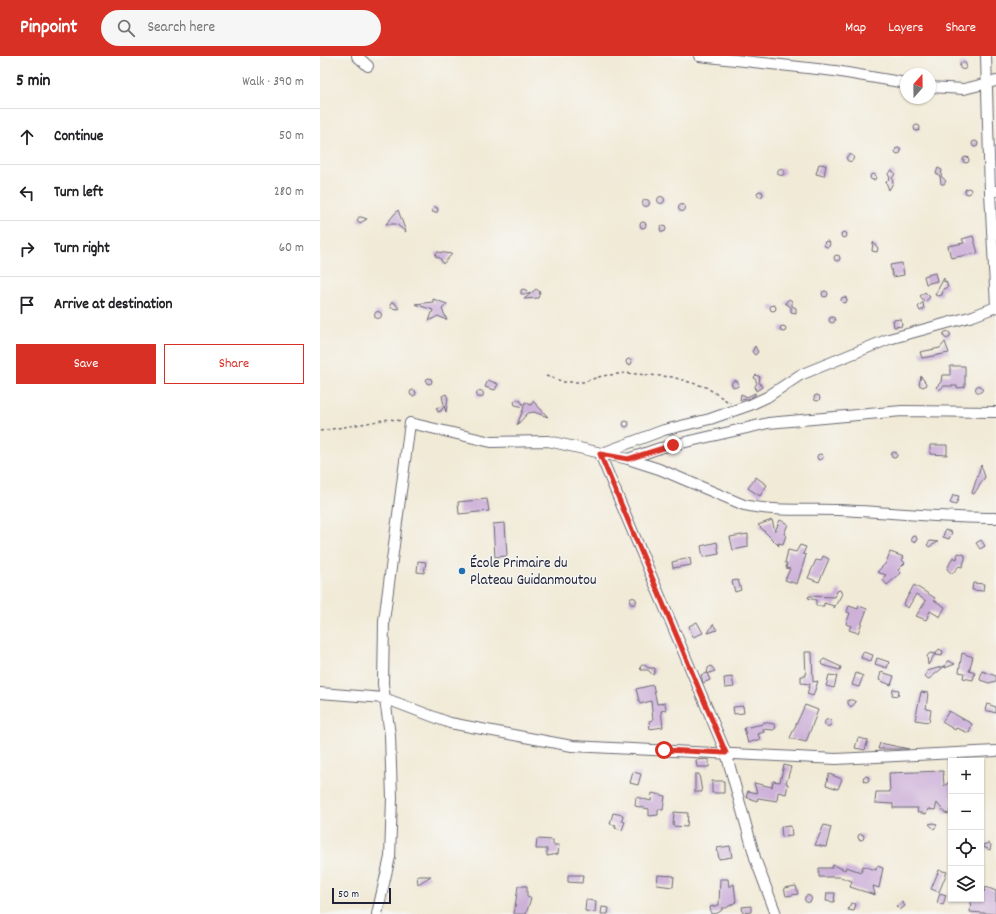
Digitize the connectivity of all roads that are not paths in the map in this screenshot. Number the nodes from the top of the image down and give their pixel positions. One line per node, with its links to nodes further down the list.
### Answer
1 (357, 56): 4 (street)
2 (699, 56): 5 (street)
3 (986, 56): 6 (street)
4 (368, 66)
5 (900, 82)
6 (991, 83): 7 (street); 8 (street)
7 (936, 87)
8 (993, 191): 9 (street)
9 (996, 306): 11 (street)
10 (996, 412): 12 (street)
11 (600, 454): 12 (street); 15 (street); 17 (street)
12 (628, 459): 13 (street)
13 (996, 518)
14 (320, 693): 15 (street)
15 (384, 698): 17 (street); 18 (street)
16 (996, 751): 17 (street)
17 (726, 753): 19 (street)
18 (376, 914)
19 (776, 914)

